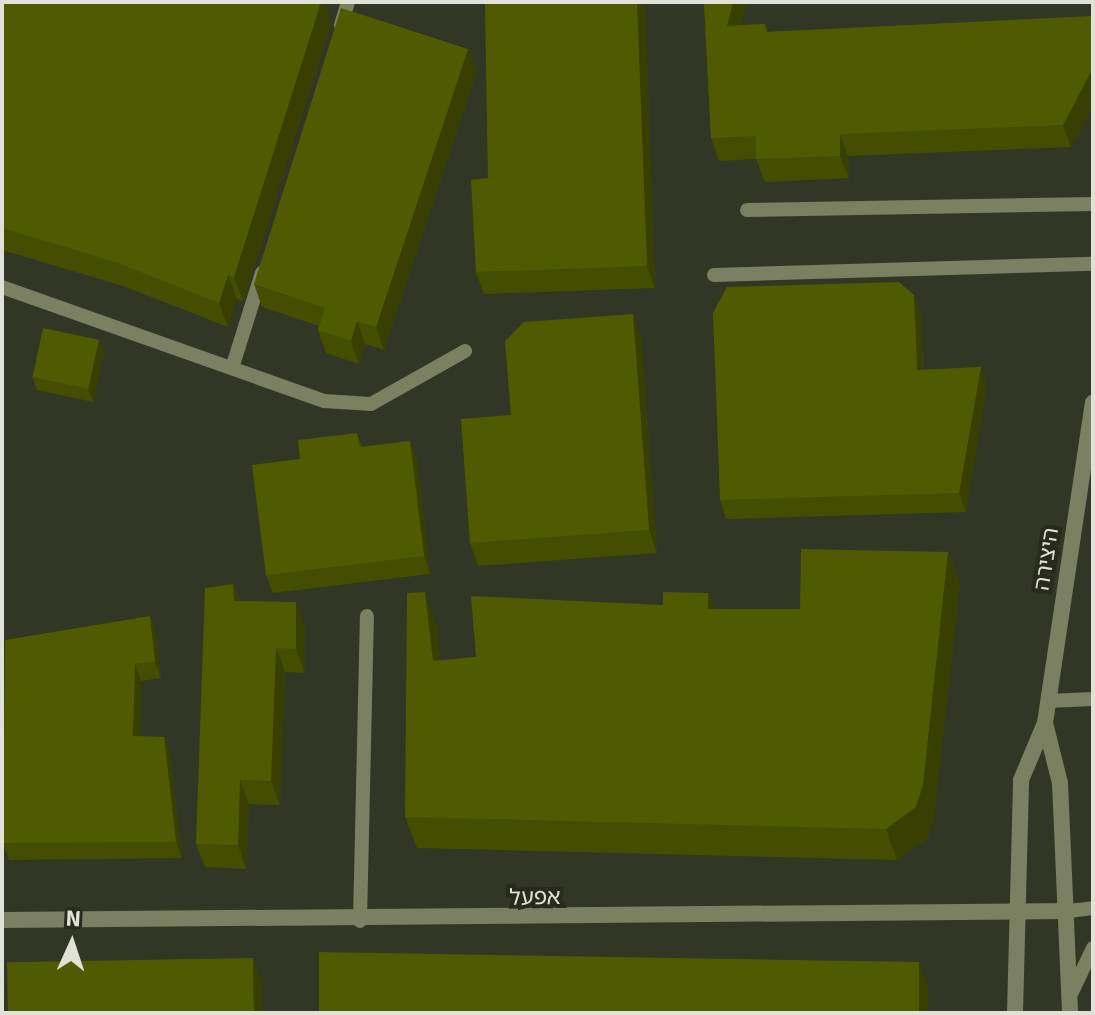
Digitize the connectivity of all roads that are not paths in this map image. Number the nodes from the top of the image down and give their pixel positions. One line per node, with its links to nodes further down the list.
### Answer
1 (348, 2): 2 (lane)
2 (334, 46)
3 (1093, 204): 4 (lane)
4 (747, 210)
5 (269, 251): 10 (lane)
6 (1093, 264): 7 (lane)
7 (714, 275)
8 (2, 287): 10 (lane)
9 (465, 351): 10 (lane)
10 (232, 368)
11 (1093, 403): 14 (street, היצירה)
12 (367, 616): 20 (lane)
13 (1093, 699): 14 (lane)
14 (1048, 701): 15 (street, היצירה)
15 (1045, 723): 17 (street, היצירה); 18 (street, היצירה)
16 (1093, 908): 17 (lane)
17 (1069, 911): 18 (street, אפעל); 22 (street, היצירה)
18 (1014, 912): 20 (street, אפעל); 23 (street, היצירה)
19 (2, 920): 20 (street, אפעל)
20 (360, 921)
21 (1093, 948): 22 (lane)
22 (1070, 1007)
23 (1015, 1013)

